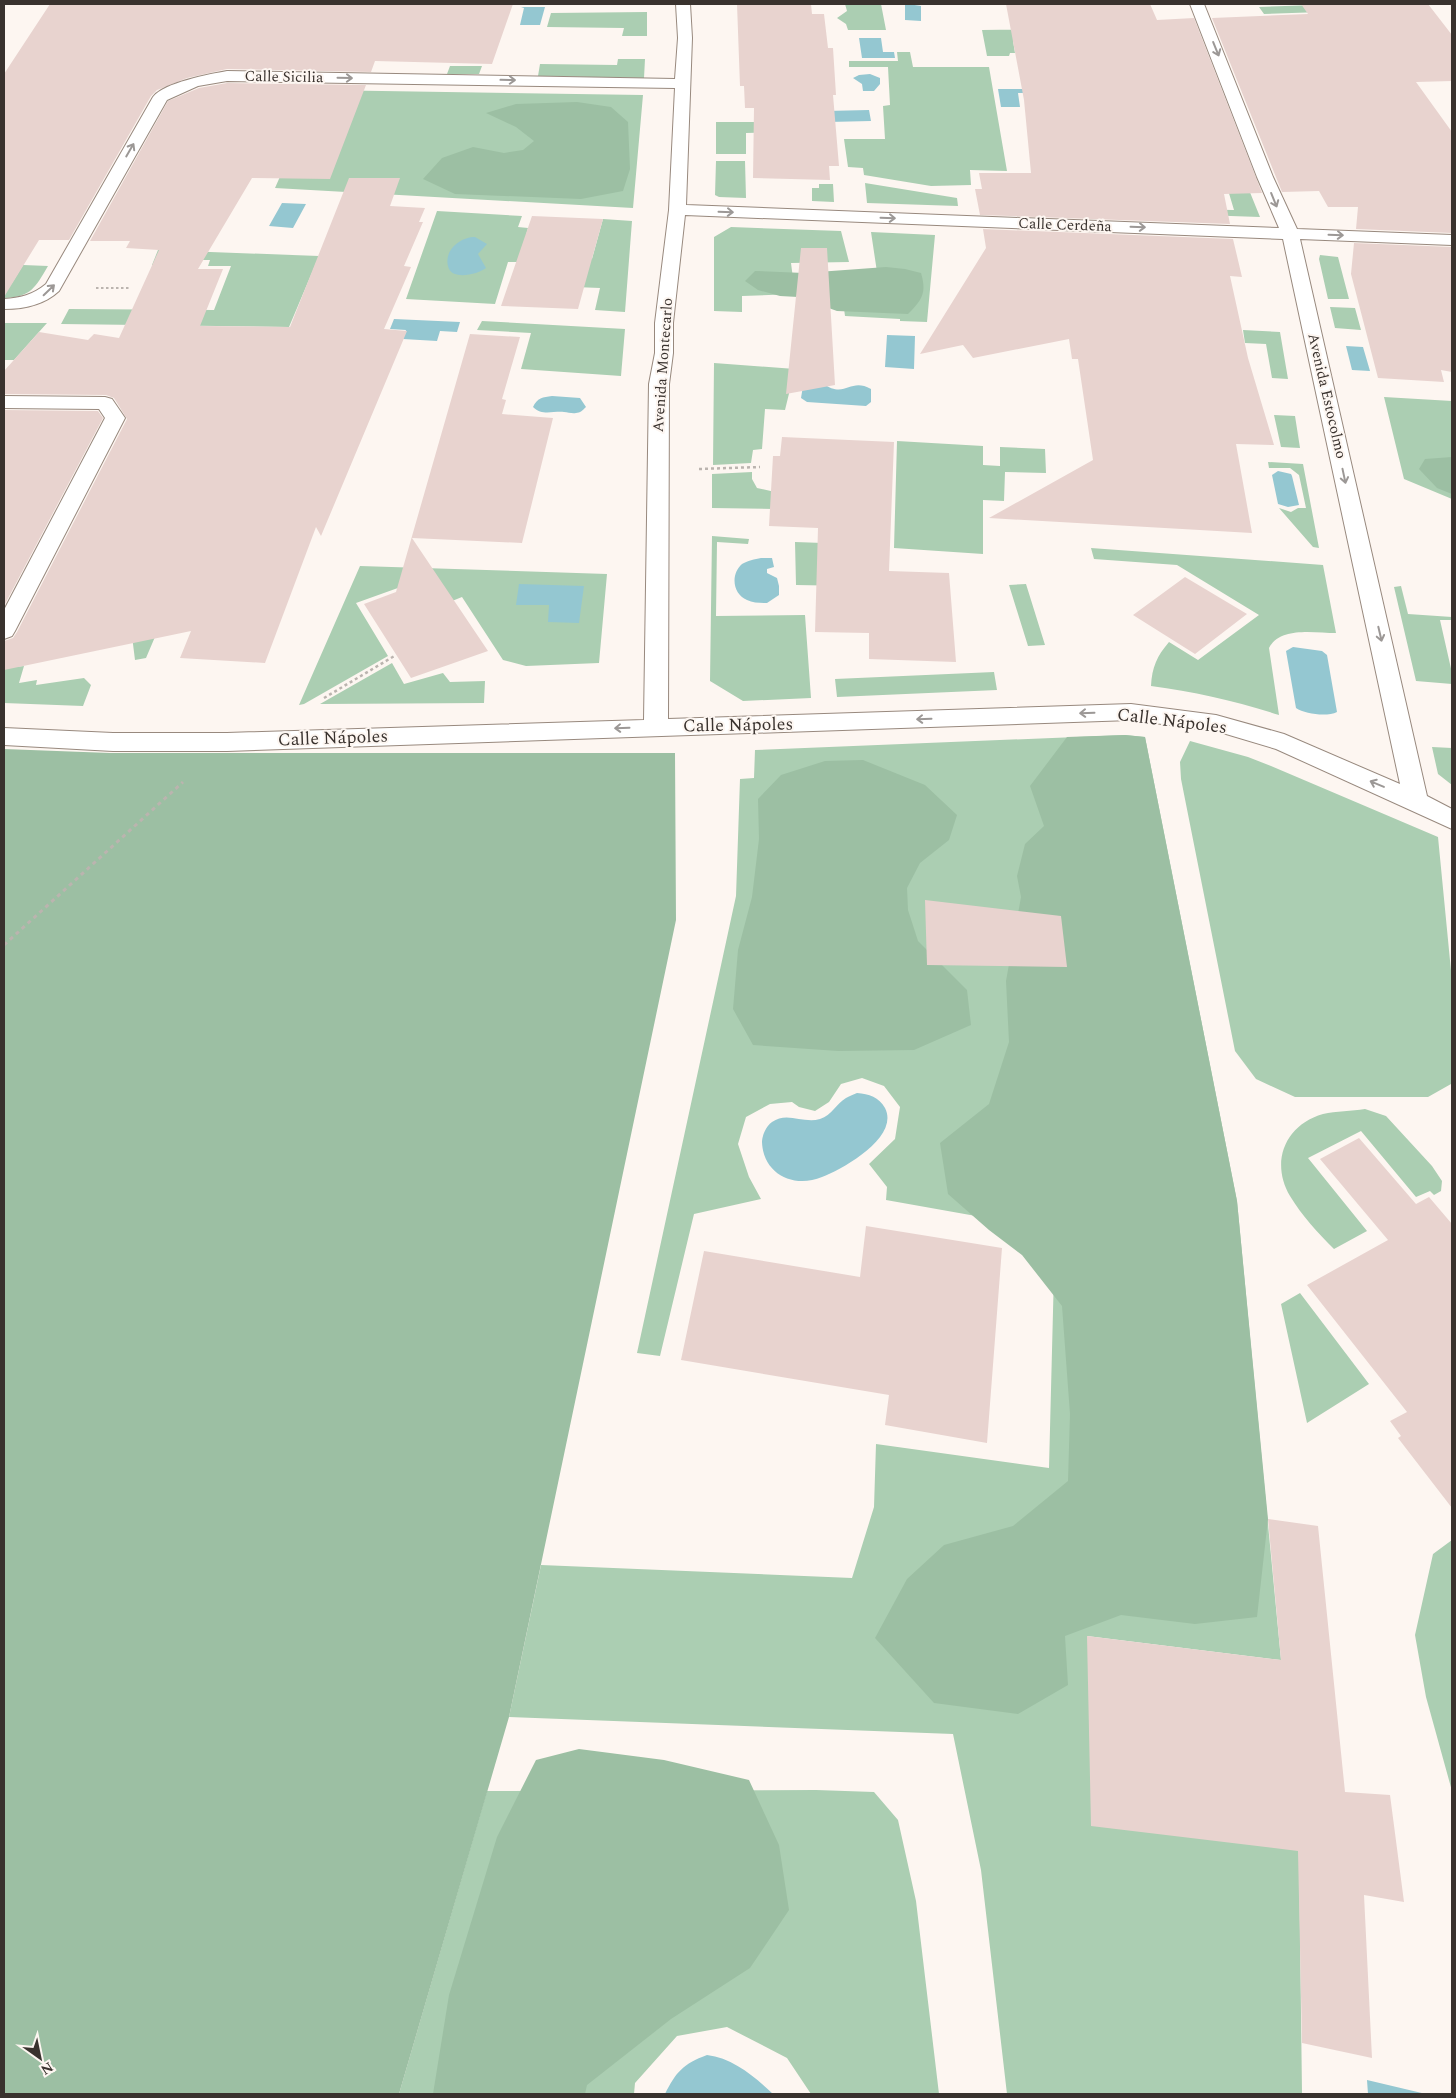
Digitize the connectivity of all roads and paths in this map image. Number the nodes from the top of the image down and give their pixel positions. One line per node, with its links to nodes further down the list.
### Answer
1 (683, 4): 3 (street, Avenida Montecarlo)
2 (1197, 4): 5 (street, Avenida Estocolmo, one-way to 5)
3 (683, 84): 4 (street, Avenida Montecarlo); 7 (street, Calle Sicilia, one-way to 3)
4 (677, 210): 5 (street, Calle Cerdeña, one-way to 5); 10 (street, Avenida Montecarlo)
5 (1290, 233): 6 (street, Calle Cerdeña, one-way to 6); 17 (street, Avenida Estocolmo, one-way to 17)
6 (1452, 240)
7 (4, 304)
8 (4, 402): 11 (street)
9 (760, 467): 10 (path)
10 (659, 470): 13 (street, Avenida Montecarlo)
11 (4, 631)
12 (396, 655): 15 (path)
13 (656, 727): 15 (street, Calle Nápoles, one-way to 15); 17 (street, Calle Nápoles, one-way to 13)
14 (4, 737): 16 (street, Calle Nápoles)
15 (300, 739): 16 (street, Calle Nápoles)
16 (227, 742): 19 (path)
17 (1416, 801): 18 (street, Calle Nápoles)
18 (1452, 820)
19 (4, 945)

